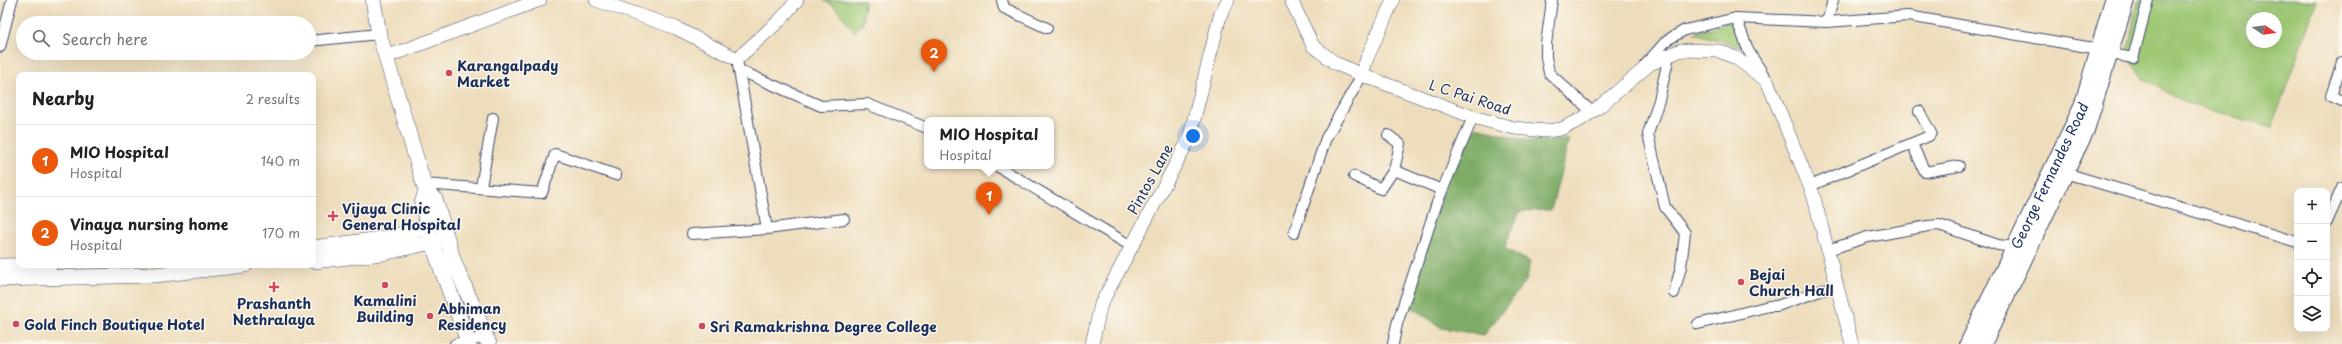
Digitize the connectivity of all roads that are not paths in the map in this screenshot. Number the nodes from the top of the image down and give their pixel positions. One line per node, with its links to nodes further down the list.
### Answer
1 (12, 0): 20 (street)
2 (373, 0): 18 (main road)
3 (540, 0): 23 (street)
4 (596, 0): 25 (street)
5 (797, 0): 25 (street)
6 (1002, 0): 17 (street)
7 (1228, 0): 56 (street, Pintos Lane)
8 (1291, 0): 27 (street, L C Pai Road)
9 (1393, 0): 27 (street)
10 (1552, 0): 31 (street)
11 (1833, 0): 16 (street)
12 (2113, 0): 21 (main road, George Fernandes Road)
13 (2126, 0): 21 (main road, George Fernandes Road)
14 (2148, 0): 21 (street)
15 (1736, 18): 16 (street); 26 (street); 28 (street)
16 (1827, 22): 21 (street)
17 (1047, 28)
18 (379, 34): 19 (street); 23 (main road)
19 (316, 40)
20 (0, 47)
21 (2105, 52): 40 (main road, George Fernandes Road); 57 (main road, George Fernandes Road)
22 (1669, 56): 26 (street, L C Pai Road); 28 (street, L C Pai Road); 66 (street)
23 (386, 57): 47 (main road)
24 (2342, 62): 29 (street)
25 (738, 64): 34 (street); 51 (street)
26 (1640, 71): 31 (street, L C Pai Road)
27 (1362, 75): 32 (street, L C Pai Road); 52 (street)
28 (1767, 81): 43 (street)
29 (2342, 101)
30 (1919, 111): 36 (street)
31 (1592, 112): 32 (street, L C Pai Road)
32 (1473, 117): 46 (street)
33 (493, 118): 44 (street)
34 (924, 127)
35 (1388, 135): 39 (street)
36 (1912, 144): 37 (street); 43 (street)
37 (1959, 166)
38 (1002, 169): 56 (street)
39 (1394, 170): 42 (street); 46 (street)
40 (2065, 172): 55 (street); 74 (main road, George Fernandes Road)
41 (616, 175): 44 (street)
42 (1354, 176)
43 (1810, 186): 59 (street)
44 (481, 187): 47 (street)
45 (2342, 188): 48 (street)
46 (1442, 190): 71 (street)
47 (428, 191): 50 (main road)
48 (2330, 215)
49 (844, 219): 51 (street)
50 (435, 224): 54 (main road); 58 (main road)
51 (767, 230): 53 (street)
52 (1294, 233)
53 (692, 234)
54 (439, 240): 60 (main road); 68 (main road); 69 (main road)
55 (2294, 241)
56 (1131, 246): 70 (street, Pintos Lane)
57 (2016, 247): 59 (street); 73 (main road, George Fernandes Road)
58 (316, 248)
59 (1828, 250): 65 (street)
60 (316, 260)
61 (0, 266): 62 (main road)
62 (16, 266)
63 (218, 268): 64 (main road)
64 (0, 279)
65 (1837, 285): 67 (street); 72 (street)
66 (1674, 293)
67 (1698, 324)
68 (487, 340): 69 (street)
69 (464, 343)
70 (1092, 344)
71 (1393, 344)
72 (1852, 344)
73 (1968, 344)
74 (1983, 344)

